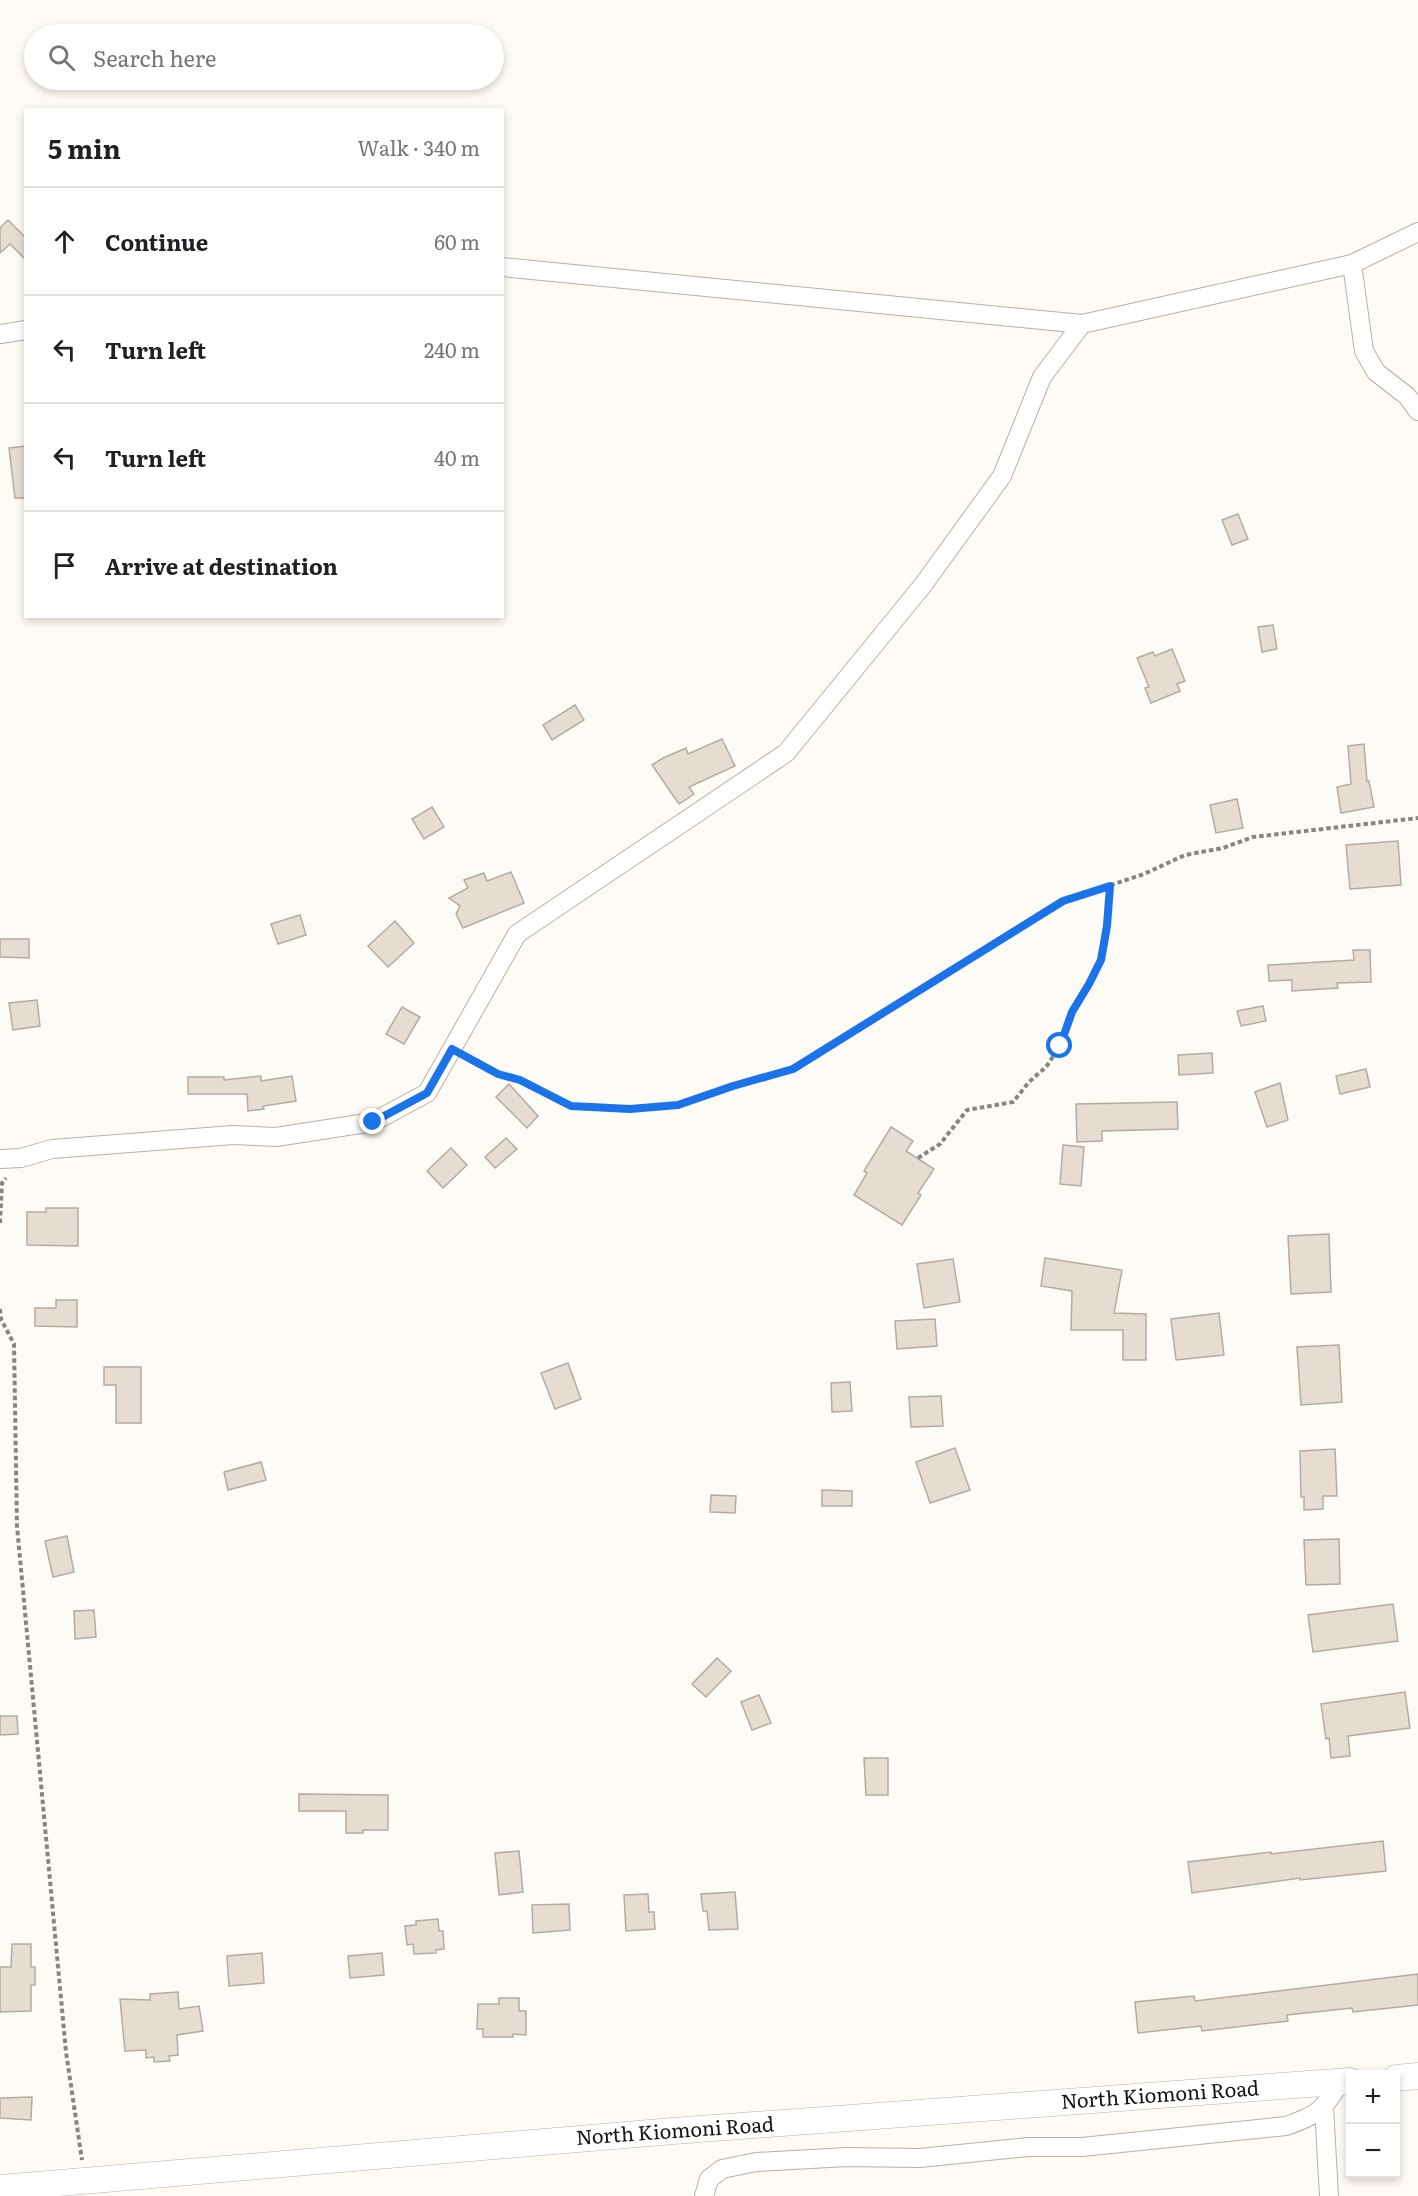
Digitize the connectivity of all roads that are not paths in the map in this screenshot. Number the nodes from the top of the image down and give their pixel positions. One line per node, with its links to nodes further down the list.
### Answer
1 (1418, 231): 2 (street)
2 (1352, 264): 4 (street); 7 (street)
3 (504, 267): 4 (street)
4 (1082, 324): 8 (street)
5 (24, 330): 6 (street)
6 (0, 334)
7 (1418, 411)
8 (0, 1159)
9 (1418, 2076): 10 (main road)
10 (1400, 2078)
11 (1346, 2081): 12 (street); 13 (main road, North Kiomoni Road)
12 (1324, 2107): 14 (street); 15 (street)
13 (0, 2188)
14 (704, 2196)
15 (1329, 2196)

